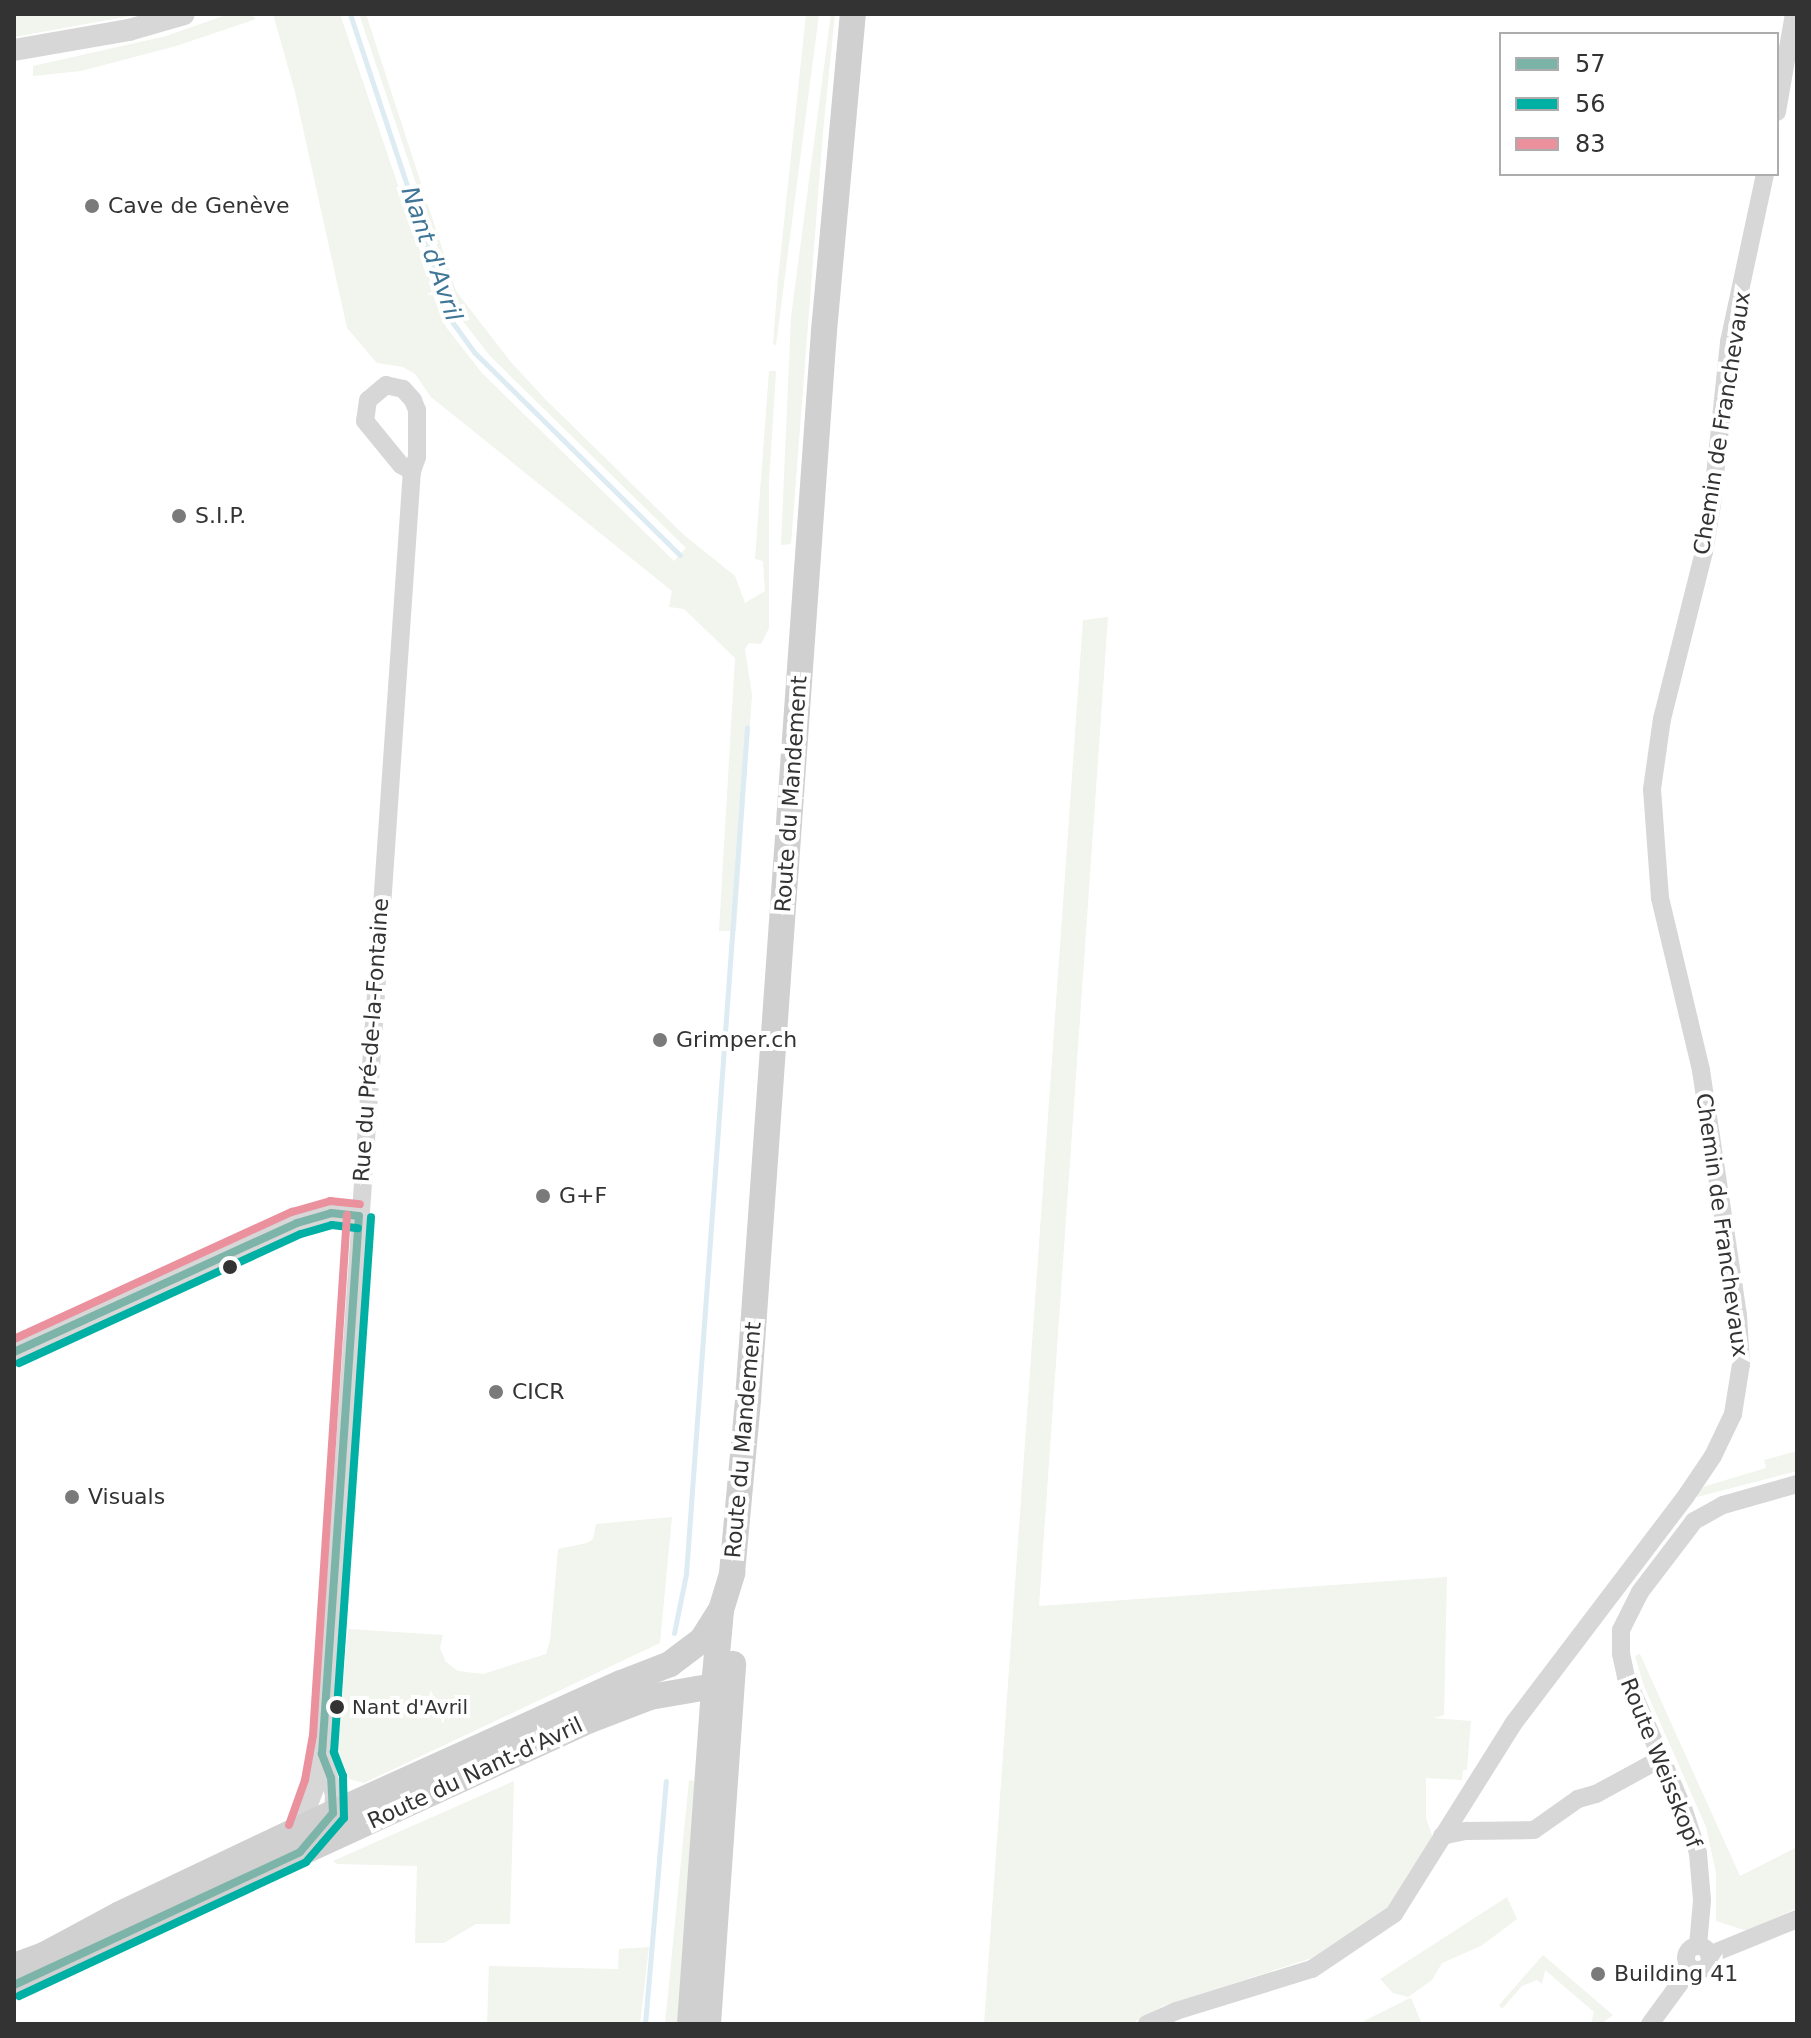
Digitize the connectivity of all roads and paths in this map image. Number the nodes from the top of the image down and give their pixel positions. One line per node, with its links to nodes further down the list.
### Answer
1 (184, 14): 4 (street)
2 (853, 14): 11 (main road, Route du Mandement)
3 (1794, 14): 5 (street)
4 (14, 50)
5 (1779, 100)
6 (1765, 176): 20 (street, Chemin de Franchevaux)
7 (412, 471): 8 (street, Rue du Pré-de-la-Fontaine)
8 (359, 1216): 9 (street); 17 (street, Rue du Pré-de-la-Fontaine)
9 (14, 1352)
10 (1797, 1484): 18 (street, Route Weisskopf)
11 (732, 1573): 12 (main road, Route du Mandement); 14 (main road, Route du Mandement)
12 (721, 1610): 13 (main road, Route du Nant-d'Avril); 14 (main road, Route du Mandement)
13 (670, 1664): 14 (main road, Route du Nant-d'Avril); 19 (main road, Route du Nant-d'Avril)
14 (720, 1677): 15 (main road, Route du Nant-d'Avril); 16 (main road, Route du Mandement); 29 (main road, Route du Mandement)
15 (677, 1692): 16 (main road); 21 (main road, Route du Nant-d'Avril)
16 (711, 1733): 28 (main road, Route du Mandement)
17 (322, 1754): 19 (street, Rue du Pré-de-la-Fontaine); 21 (street, Rue du Pré-de-la-Fontaine)
18 (1662, 1758): 20 (street); 23 (street, Route Weisskopf)
19 (333, 1813): 21 (main road, Route du Nant-d'Avril)
20 (1442, 1836): 30 (street, Chemin de Franchevaux)
21 (300, 1840): 26 (main road, Route du Nant-d'Avril); 27 (main road, Route du Nant-d'Avril)
22 (1797, 1919): 24 (street)
23 (1701, 1921): 24 (street); 25 (street, Route Weisskopf)
24 (1730, 1949): 25 (street)
25 (1704, 1951): 31 (street, Route Weisskopf)
26 (14, 1966)
27 (14, 1985)
28 (690, 2024)
29 (708, 2024)
30 (1147, 2024)
31 (1650, 2024)

